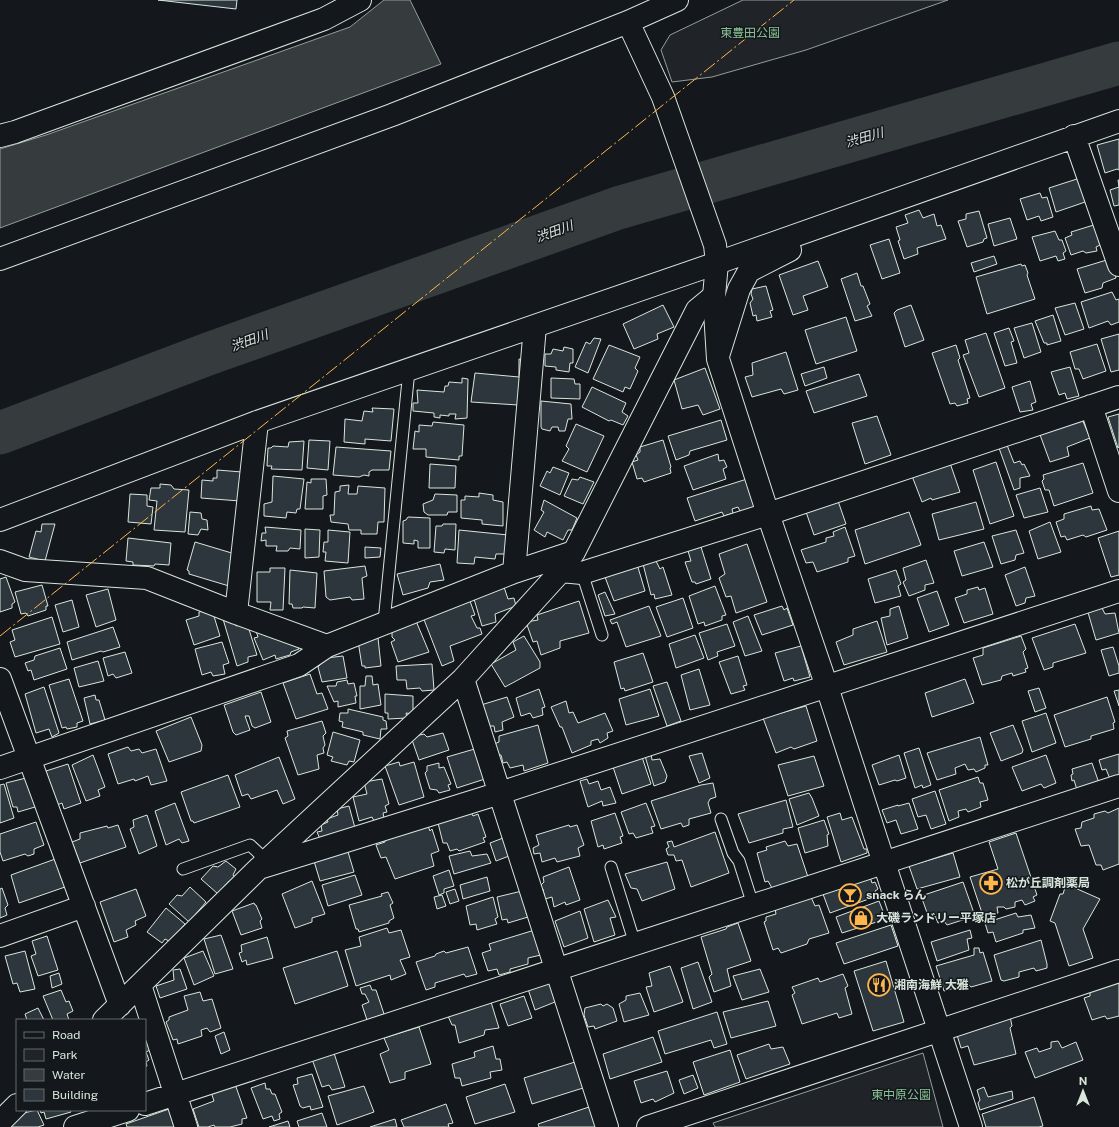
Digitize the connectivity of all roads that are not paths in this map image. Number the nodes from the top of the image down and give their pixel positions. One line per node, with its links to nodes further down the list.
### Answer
1 (360, 0): 5 (street)
2 (677, 0): 3 (street)
3 (628, 22): 8 (street); 9 (street)
4 (1119, 121): 6 (street)
5 (0, 136)
6 (1074, 136): 7 (street); 10 (street)
7 (821, 226): 8 (street); 13 (street)
8 (716, 254): 11 (street); 12 (street)
9 (0, 259)
10 (1119, 264)
11 (714, 296): 13 (street); 21 (street)
12 (535, 326): 14 (street); 24 (street)
13 (718, 359): 19 (street)
14 (409, 370): 17 (street); 28 (lane)
15 (1119, 397): 16 (street)
16 (1092, 406): 18 (street); 19 (street)
17 (258, 422): 20 (street); 27 (street)
18 (1119, 491)
19 (768, 514): 25 (street); 33 (street)
20 (0, 520)
21 (574, 552): 23 (street); 24 (street)
22 (0, 561): 27 (street)
23 (561, 571): 25 (street); 32 (street)
24 (514, 572): 28 (street)
25 (582, 573): 29 (lane)
26 (1119, 591): 33 (street)
27 (236, 613): 30 (street)
28 (384, 622): 30 (street)
29 (602, 635)
30 (327, 646): 34 (street)
31 (0, 679): 34 (street)
32 (463, 679): 37 (street); 40 (street)
33 (828, 687): 37 (street); 39 (street)
34 (29, 758): 35 (street); 43 (street)
35 (0, 768)
36 (1119, 786): 39 (street)
37 (500, 793): 40 (street); 47 (street)
38 (721, 819): 44 (lane)
39 (884, 863): 44 (street); 52 (street)
40 (263, 864): 42 (lane); 49 (street)
41 (611, 867): 46 (lane)
42 (183, 869)
43 (84, 906): 45 (street); 50 (street)
44 (753, 906): 46 (street)
45 (0, 936)
46 (635, 944): 47 (street)
47 (557, 970): 53 (street); 60 (street)
48 (1119, 972): 52 (street)
49 (140, 985): 50 (street); 53 (street)
50 (120, 1005): 51 (street)
51 (105, 1019)
52 (939, 1031): 61 (street); 62 (street)
53 (176, 1094): 54 (street); 59 (street)
54 (146, 1104)
55 (16, 1106): 57 (street)
56 (125, 1111): 58 (street)
57 (0, 1122)
58 (75, 1127)
59 (186, 1127)
60 (607, 1127)
61 (648, 1127)
62 (971, 1127)

